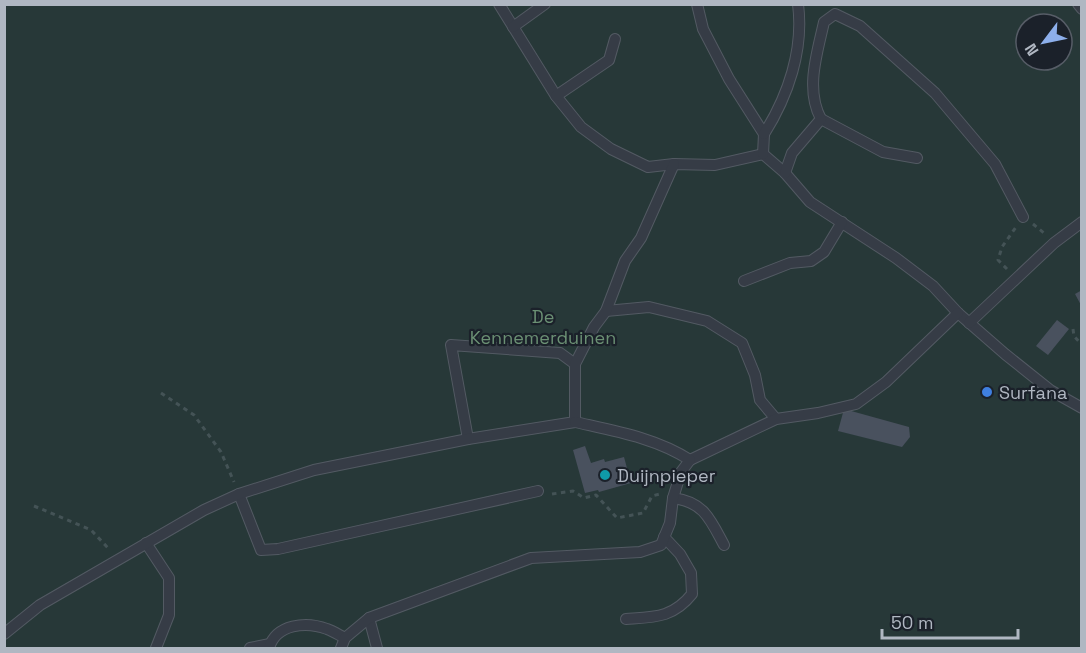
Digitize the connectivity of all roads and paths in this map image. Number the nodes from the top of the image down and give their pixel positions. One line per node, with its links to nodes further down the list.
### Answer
1 (499, 4): 7 (lane)
2 (545, 4): 7 (lane)
3 (697, 4): 11 (lane)
4 (798, 4): 11 (lane)
5 (1078, 4): 6 (lane)
6 (1082, 9)
7 (513, 27): 9 (lane)
8 (615, 39): 9 (lane)
9 (556, 96): 14 (lane)
10 (821, 119): 13 (lane); 15 (lane); 16 (lane)
11 (765, 134): 12 (lane)
12 (763, 154): 14 (lane); 15 (lane)
13 (917, 158)
14 (674, 164): 22 (lane)
15 (785, 173): 17 (lane)
16 (1023, 217): 19 (path); 20 (path)
17 (843, 222): 21 (lane); 23 (lane)
18 (1082, 222): 19 (lane)
19 (1054, 243): 20 (lane)
20 (1016, 279): 24 (lane)
21 (744, 281)
22 (606, 311): 27 (lane); 30 (lane)
23 (958, 313): 24 (lane); 30 (lane)
24 (969, 323): 29 (lane)
25 (1073, 329): 26 (path)
26 (1082, 345)
27 (575, 364): 31 (lane); 32 (lane)
28 (161, 393): 35 (path)
29 (1082, 408)
30 (776, 419): 33 (lane)
31 (575, 422): 32 (lane); 33 (lane)
32 (468, 439): 35 (lane)
33 (690, 460): 36 (lane)
34 (538, 491): 35 (lane); 36 (path)
35 (239, 494): 39 (lane)
36 (674, 494): 38 (lane); 40 (lane)
37 (34, 506): 41 (path)
38 (664, 537): 42 (lane); 43 (lane)
39 (147, 543): 41 (lane); 47 (lane)
40 (724, 545)
41 (119, 560): 44 (lane)
42 (369, 618): 45 (lane); 49 (lane)
43 (626, 619)
44 (4, 634)
45 (343, 643): 46 (lane)
46 (269, 646): 48 (lane)
47 (156, 648)
48 (250, 648)
49 (377, 648)

